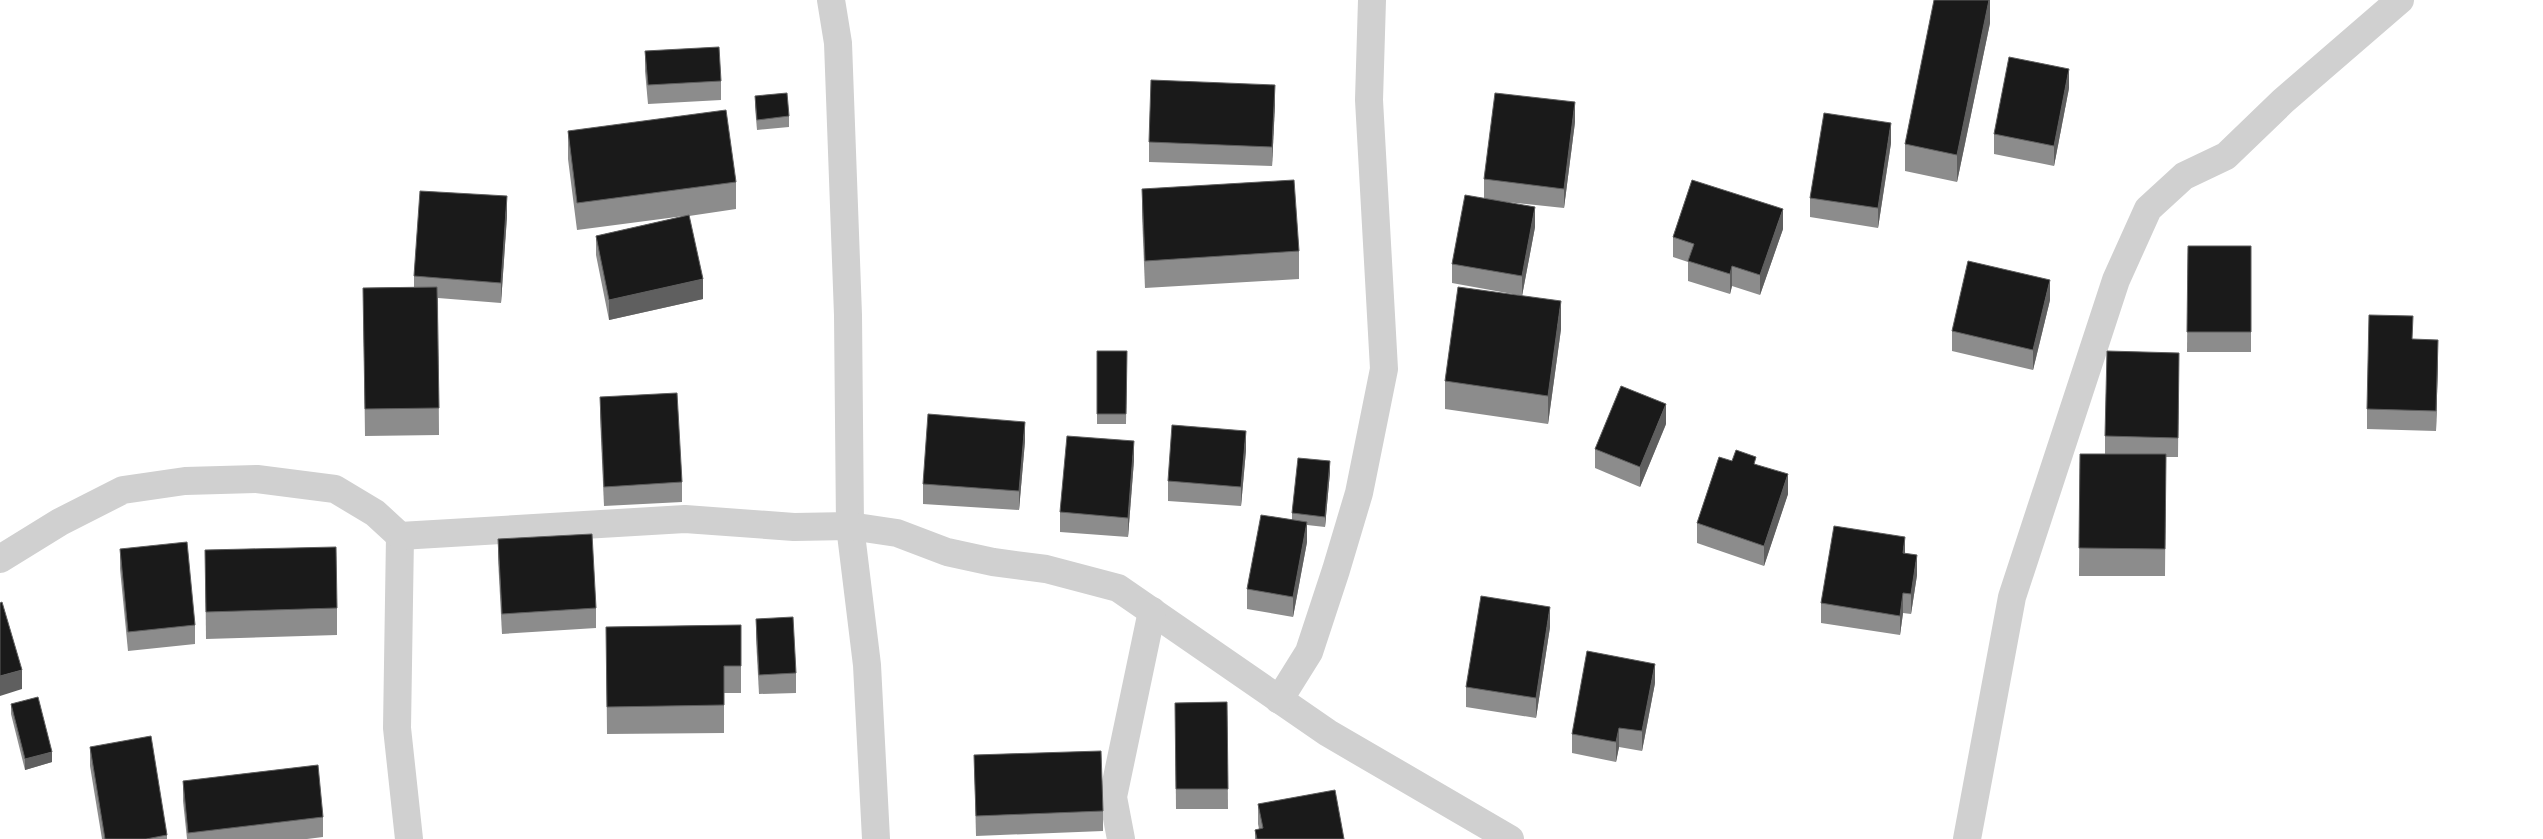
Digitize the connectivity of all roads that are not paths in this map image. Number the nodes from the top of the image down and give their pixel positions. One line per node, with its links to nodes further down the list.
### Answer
1 (831, 0): 4 (street)
2 (1372, 0): 8 (street)
3 (2400, 0): 13 (street)
4 (850, 526): 5 (street); 7 (street); 10 (street)
5 (400, 536): 6 (street); 9 (street)
6 (0, 560)
7 (1152, 611): 8 (street); 11 (street)
8 (1278, 700): 12 (street)
9 (409, 839)
10 (876, 839)
11 (1121, 839)
12 (1510, 839)
13 (1967, 839)

